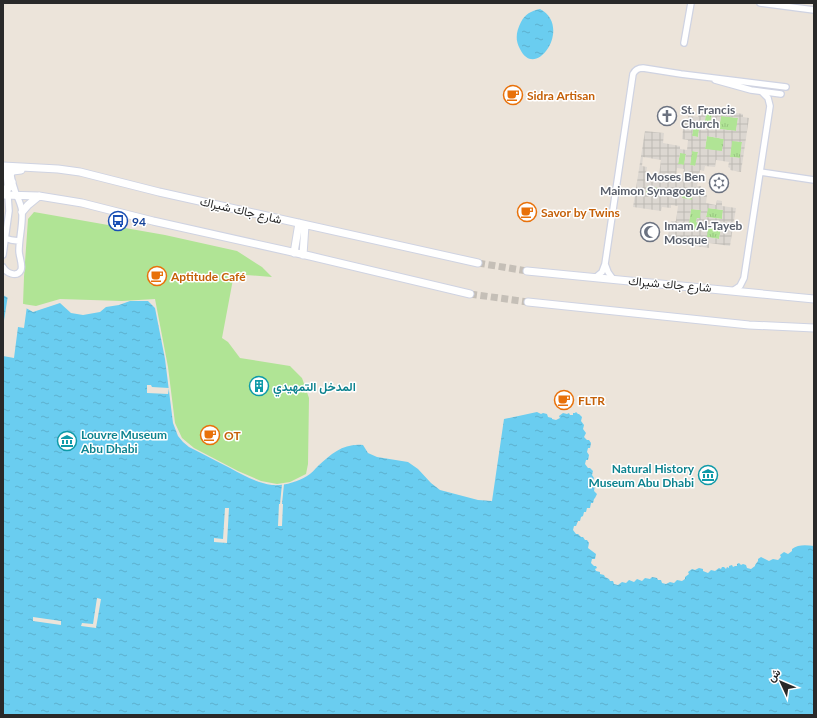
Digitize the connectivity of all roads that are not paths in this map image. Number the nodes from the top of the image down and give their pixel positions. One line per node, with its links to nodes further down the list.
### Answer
1 (691, 3): 5 (street)
2 (760, 3): 3 (street)
3 (787, 5): 4 (street)
4 (814, 10)
5 (684, 43)
6 (708, 78): 7 (street); 8 (street); 24 (street)
7 (786, 87)
8 (762, 92): 9 (street); 9 (street)
9 (770, 106): 11 (street)
10 (8, 172): 13 (street); 14 (street); 17 (street, شارع جاك شيراك)
11 (760, 172): 12 (street); 28 (street)
12 (814, 180)
13 (5, 192): 14 (street); 18 (street)
14 (17, 196): 15 (street); 16 (street)
15 (39, 196): 16 (street); 20 (street)
16 (22, 212): 19 (street)
17 (302, 224): 20 (street); 21 (street); 23 (street, شارع جاك شيراك)
18 (5, 238): 19 (street); 22 (street)
19 (19, 241): 25 (street)
20 (294, 253): 21 (street)
21 (303, 254): 32 (street)
22 (3, 255)
23 (478, 263)
24 (606, 264): 27 (street); 29 (street)
25 (3, 268)
26 (527, 271): 27 (street, شارع جاك شيراك)
27 (596, 277): 29 (street, شارع جاك شيراك)
28 (744, 278): 30 (street); 31 (street)
29 (613, 279): 30 (street, شارع جاك شيراك)
30 (734, 290): 31 (street, شارع جاك شيراك)
31 (750, 292): 33 (street, شارع جاك شيراك)
32 (470, 294)
33 (813, 298)
34 (528, 302): 35 (street)
35 (814, 328)

